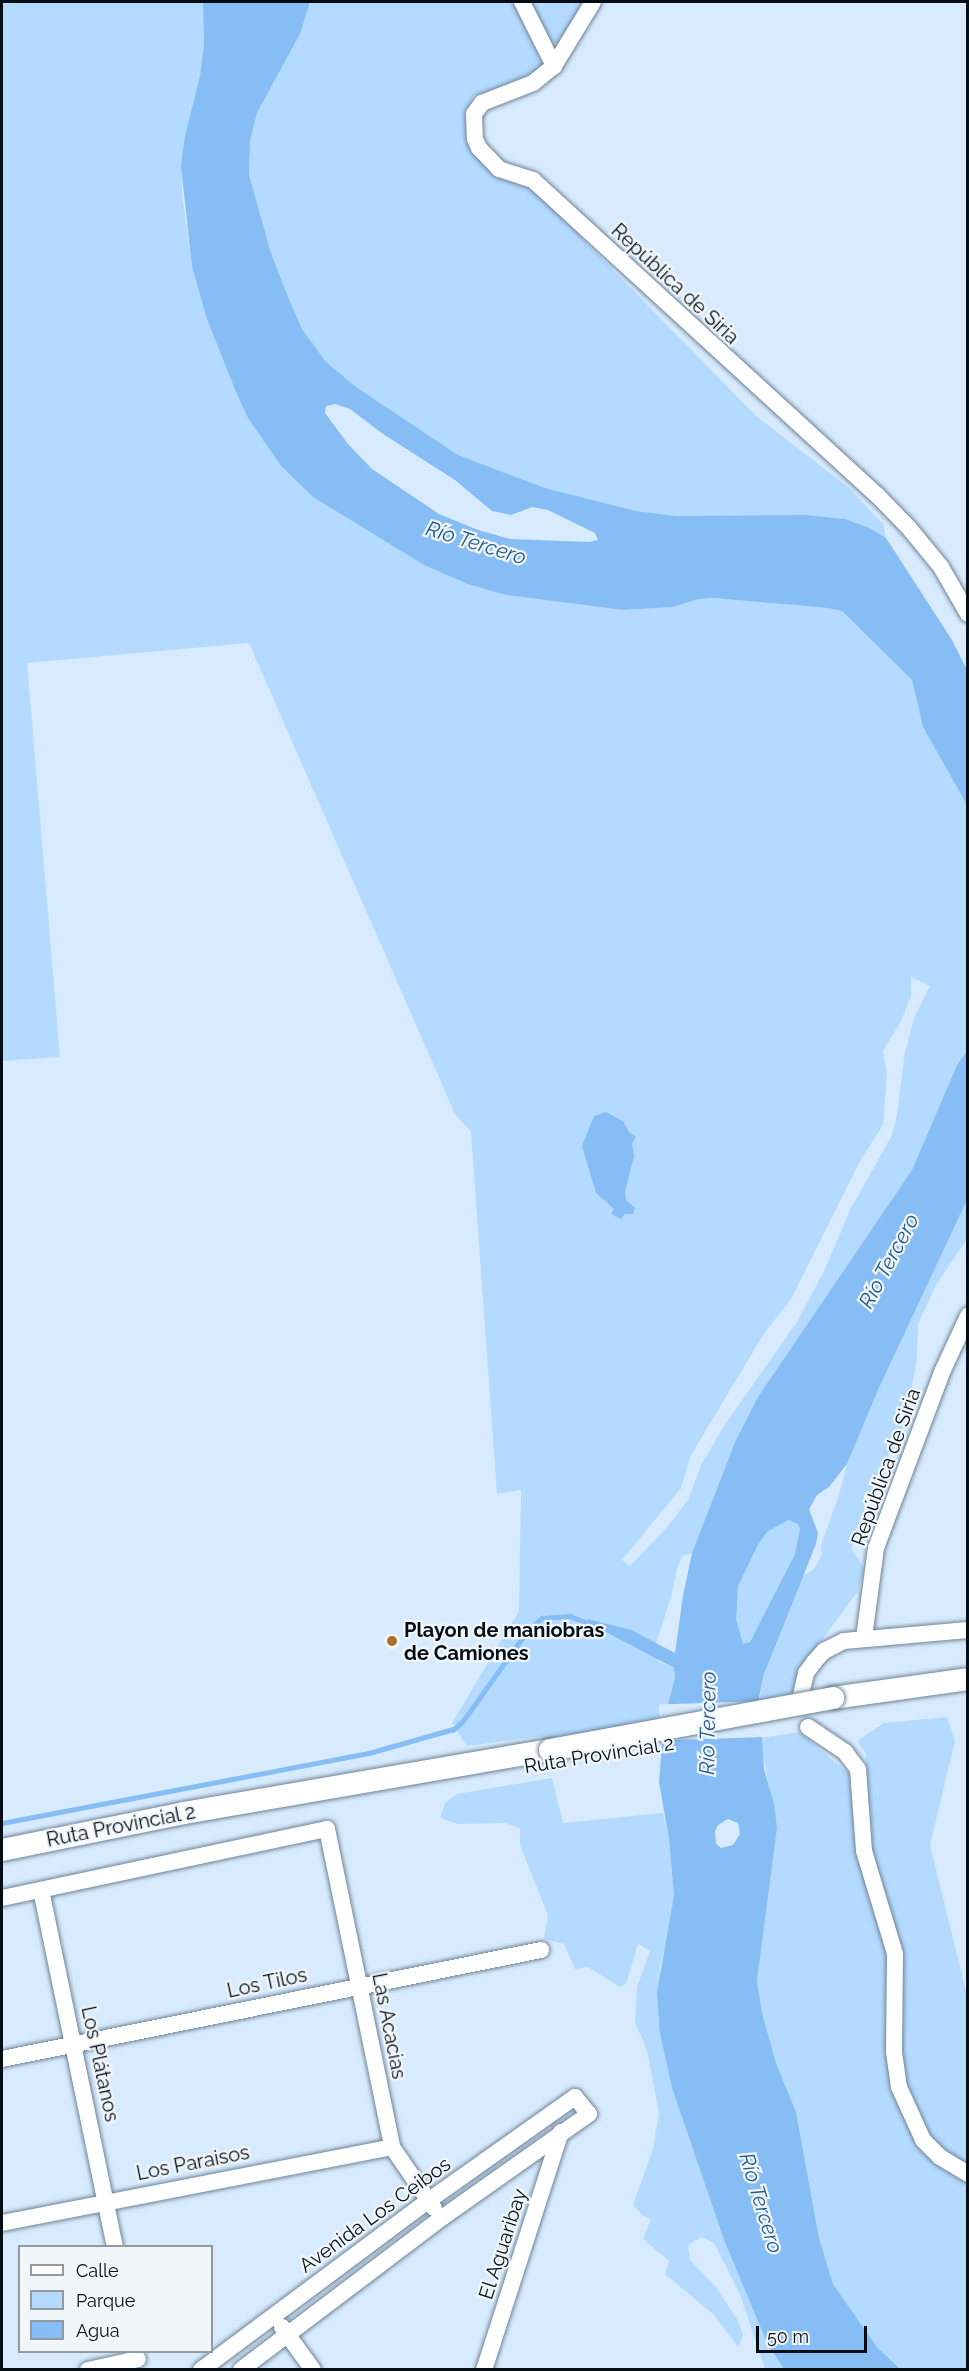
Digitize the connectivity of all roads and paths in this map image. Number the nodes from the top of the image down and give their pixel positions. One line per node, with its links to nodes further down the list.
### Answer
1 (522, 2): 3 (street)
2 (593, 2): 3 (street)
3 (554, 66): 4 (street, República de Siria)
4 (968, 614)
5 (968, 1316): 7 (street, República de Siria)
6 (968, 1630): 7 (street)
7 (864, 1638): 9 (street)
8 (960, 1680): 11 (main road, Ruta Provincial 2, bridge)
9 (801, 1695)
10 (808, 1727): 20 (street)
11 (2, 1850)
12 (41, 1890): 13 (street); 15 (street, Las Acacias); 16 (street, Los Plátanos)
13 (2, 1898)
14 (541, 1950): 15 (street, Los Tilos)
15 (360, 1985): 16 (street, Los Tilos); 19 (street, Las Acacias)
16 (75, 2044): 17 (street, Los Tilos); 21 (street, Los Plátanos)
17 (2, 2059)
18 (561, 2132): 22 (street, Avenida Los Ceibos); 23 (street); 33 (street, El Aguaribay)
19 (392, 2146): 21 (street, Los Paraisos); 22 (street, Las Acacias)
20 (968, 2174)
21 (106, 2201): 24 (street, Los Paraisos); 25 (street, Los Plátanos)
22 (428, 2201): 23 (street, Las Acacias); 26 (street, Avenida Los Ceibos)
23 (443, 2217): 27 (street)
24 (2, 2223)
25 (116, 2245)
26 (273, 2316): 27 (street); 30 (street, Avenida Los Ceibos)
27 (288, 2334): 31 (street); 32 (street)
28 (139, 2360): 29 (street)
29 (88, 2370)
30 (201, 2370)
31 (241, 2370)
32 (313, 2370)
33 (484, 2370)

